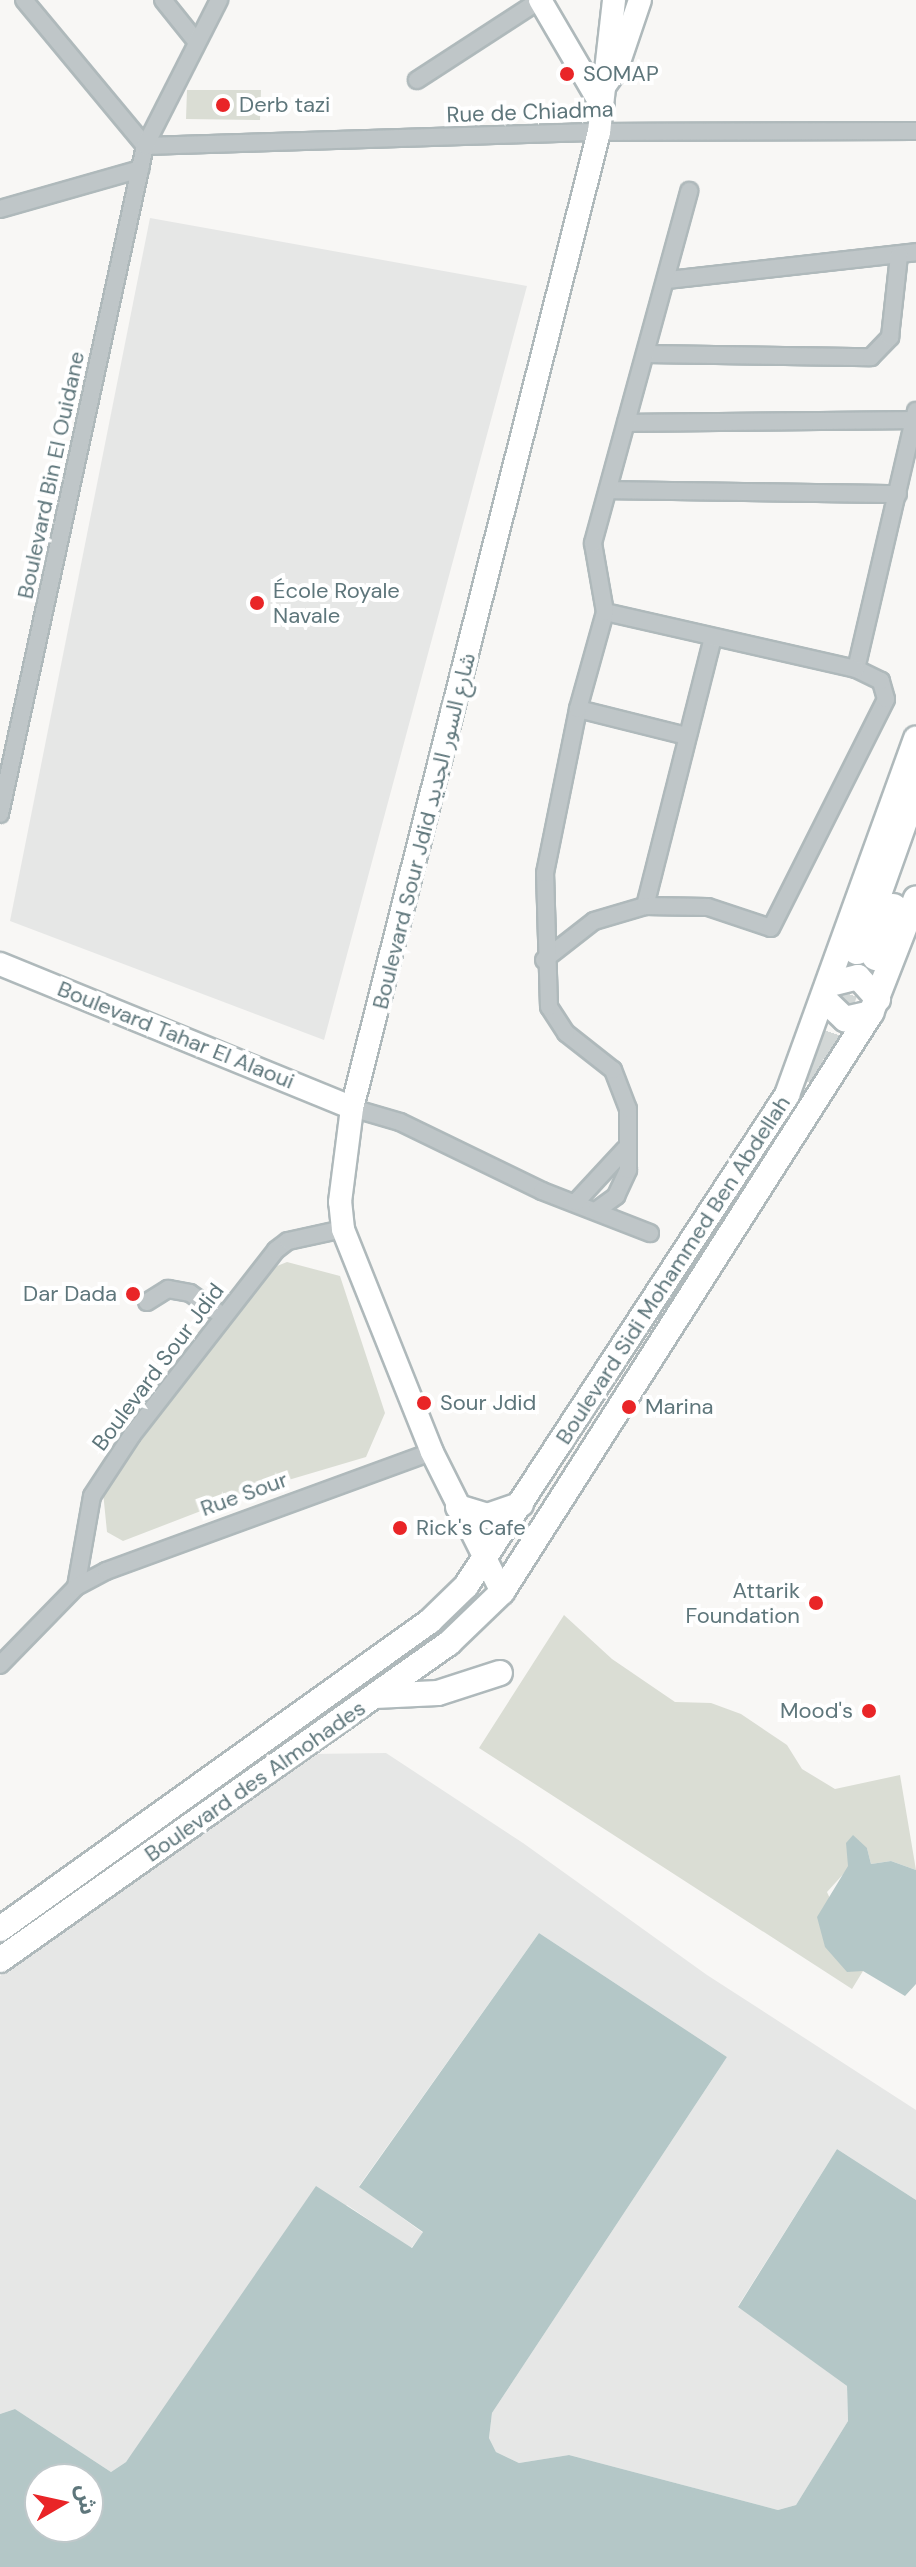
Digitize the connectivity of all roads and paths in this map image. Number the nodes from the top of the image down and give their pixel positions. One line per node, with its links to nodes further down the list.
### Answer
1 (24, 0): 13 (street)
2 (163, 0): 7 (street)
3 (219, 0): 7 (street, Boulevard Bin El Ouidane)
4 (540, 0): 8 (street); 10 (street)
5 (614, 0): 9 (street, Boulevard Sour Jdid شارع السور الجديد)
6 (640, 0): 9 (street, Boulevard Sour Jdid شارع السور الجديد)
7 (195, 40): 13 (street, Boulevard Bin El Ouidane)
8 (417, 80)
9 (606, 84): 10 (street, Boulevard Sour Jdid شارع السور الجديد)
10 (603, 108): 12 (street, Boulevard Sour Jdid شارع السور الجديد)
11 (916, 131): 12 (street, Rue de Chiadma)
12 (599, 132): 13 (street, Rue de Chiadma); 39 (street, Boulevard Sour Jdid شارع السور الجديد)
13 (145, 146): 14 (street, Boulevard Bin El Ouidane)
14 (140, 169): 16 (street); 31 (street, Boulevard Bin El Ouidane)
15 (689, 191): 18 (street)
16 (0, 209)
17 (908, 254): 18 (street); 19 (street)
18 (668, 280): 19 (street)
19 (646, 354): 21 (street)
20 (914, 415): 21 (street); 23 (street)
21 (626, 423): 22 (street)
22 (608, 490): 23 (street); 24 (street)
23 (898, 494): 26 (street)
24 (605, 612): 25 (street); 27 (street)
25 (713, 637): 26 (street); 28 (street)
26 (856, 669): 34 (street)
27 (578, 709): 28 (street); 35 (street)
28 (686, 736): 34 (street)
29 (916, 739): 37 (main road, Boulevard Sidi Mohammed Ben Abdellah)
30 (916, 784): 32 (highway)
31 (0, 814)
32 (916, 840)
33 (916, 898): 38 (main road, Boulevard Sidi Mohammed Ben Abdellah)
34 (645, 906): 35 (street)
35 (544, 960): 40 (street)
36 (0, 964): 39 (street, Boulevard Tahar El Alaoui)
37 (827, 992): 38 (main road); 38 (main road); 48 (main road, Boulevard Sidi Mohammed Ben Abdellah)
38 (875, 1006): 52 (main road, Boulevard Sidi Mohammed Ben Abdellah)
39 (352, 1108): 41 (street); 43 (street, Boulevard Sour Jdid شارع السور الجديد)
40 (625, 1149): 41 (street); 42 (street)
41 (576, 1202): 42 (street)
42 (597, 1210): 44 (street)
43 (343, 1229): 46 (street, Boulevard Sour Jdid); 47 (street, Boulevard Sour Jdid شارع السور الجديد)
44 (650, 1233)
45 (147, 1302): 46 (street)
46 (221, 1315): 51 (street, Boulevard Sour Jdid)
47 (432, 1452): 49 (street, Boulevard Sour Jdid شارع السور الجديد); 51 (street, Rue Sour)
48 (521, 1504): 49 (main road); 50 (main road, Boulevard Sidi Mohammed Ben Abdellah)
49 (458, 1507): 50 (street, Boulevard Sour Jdid شارع السور الجديد)
50 (483, 1562): 52 (street, Boulevard Sour Jdid شارع السور الجديد); 56 (main road, Boulevard des Almohades)
51 (76, 1587): 53 (street)
52 (502, 1592): 55 (main road, Boulevard des Almohades)
53 (0, 1665)
54 (500, 1673): 55 (main road)
55 (375, 1696): 58 (main road, Boulevard des Almohades)
56 (28, 1909): 57 (main road, Boulevard des Almohades); 58 (main road)
57 (0, 1929)
58 (45, 1929): 59 (main road, Boulevard des Almohades)
59 (0, 1960)

